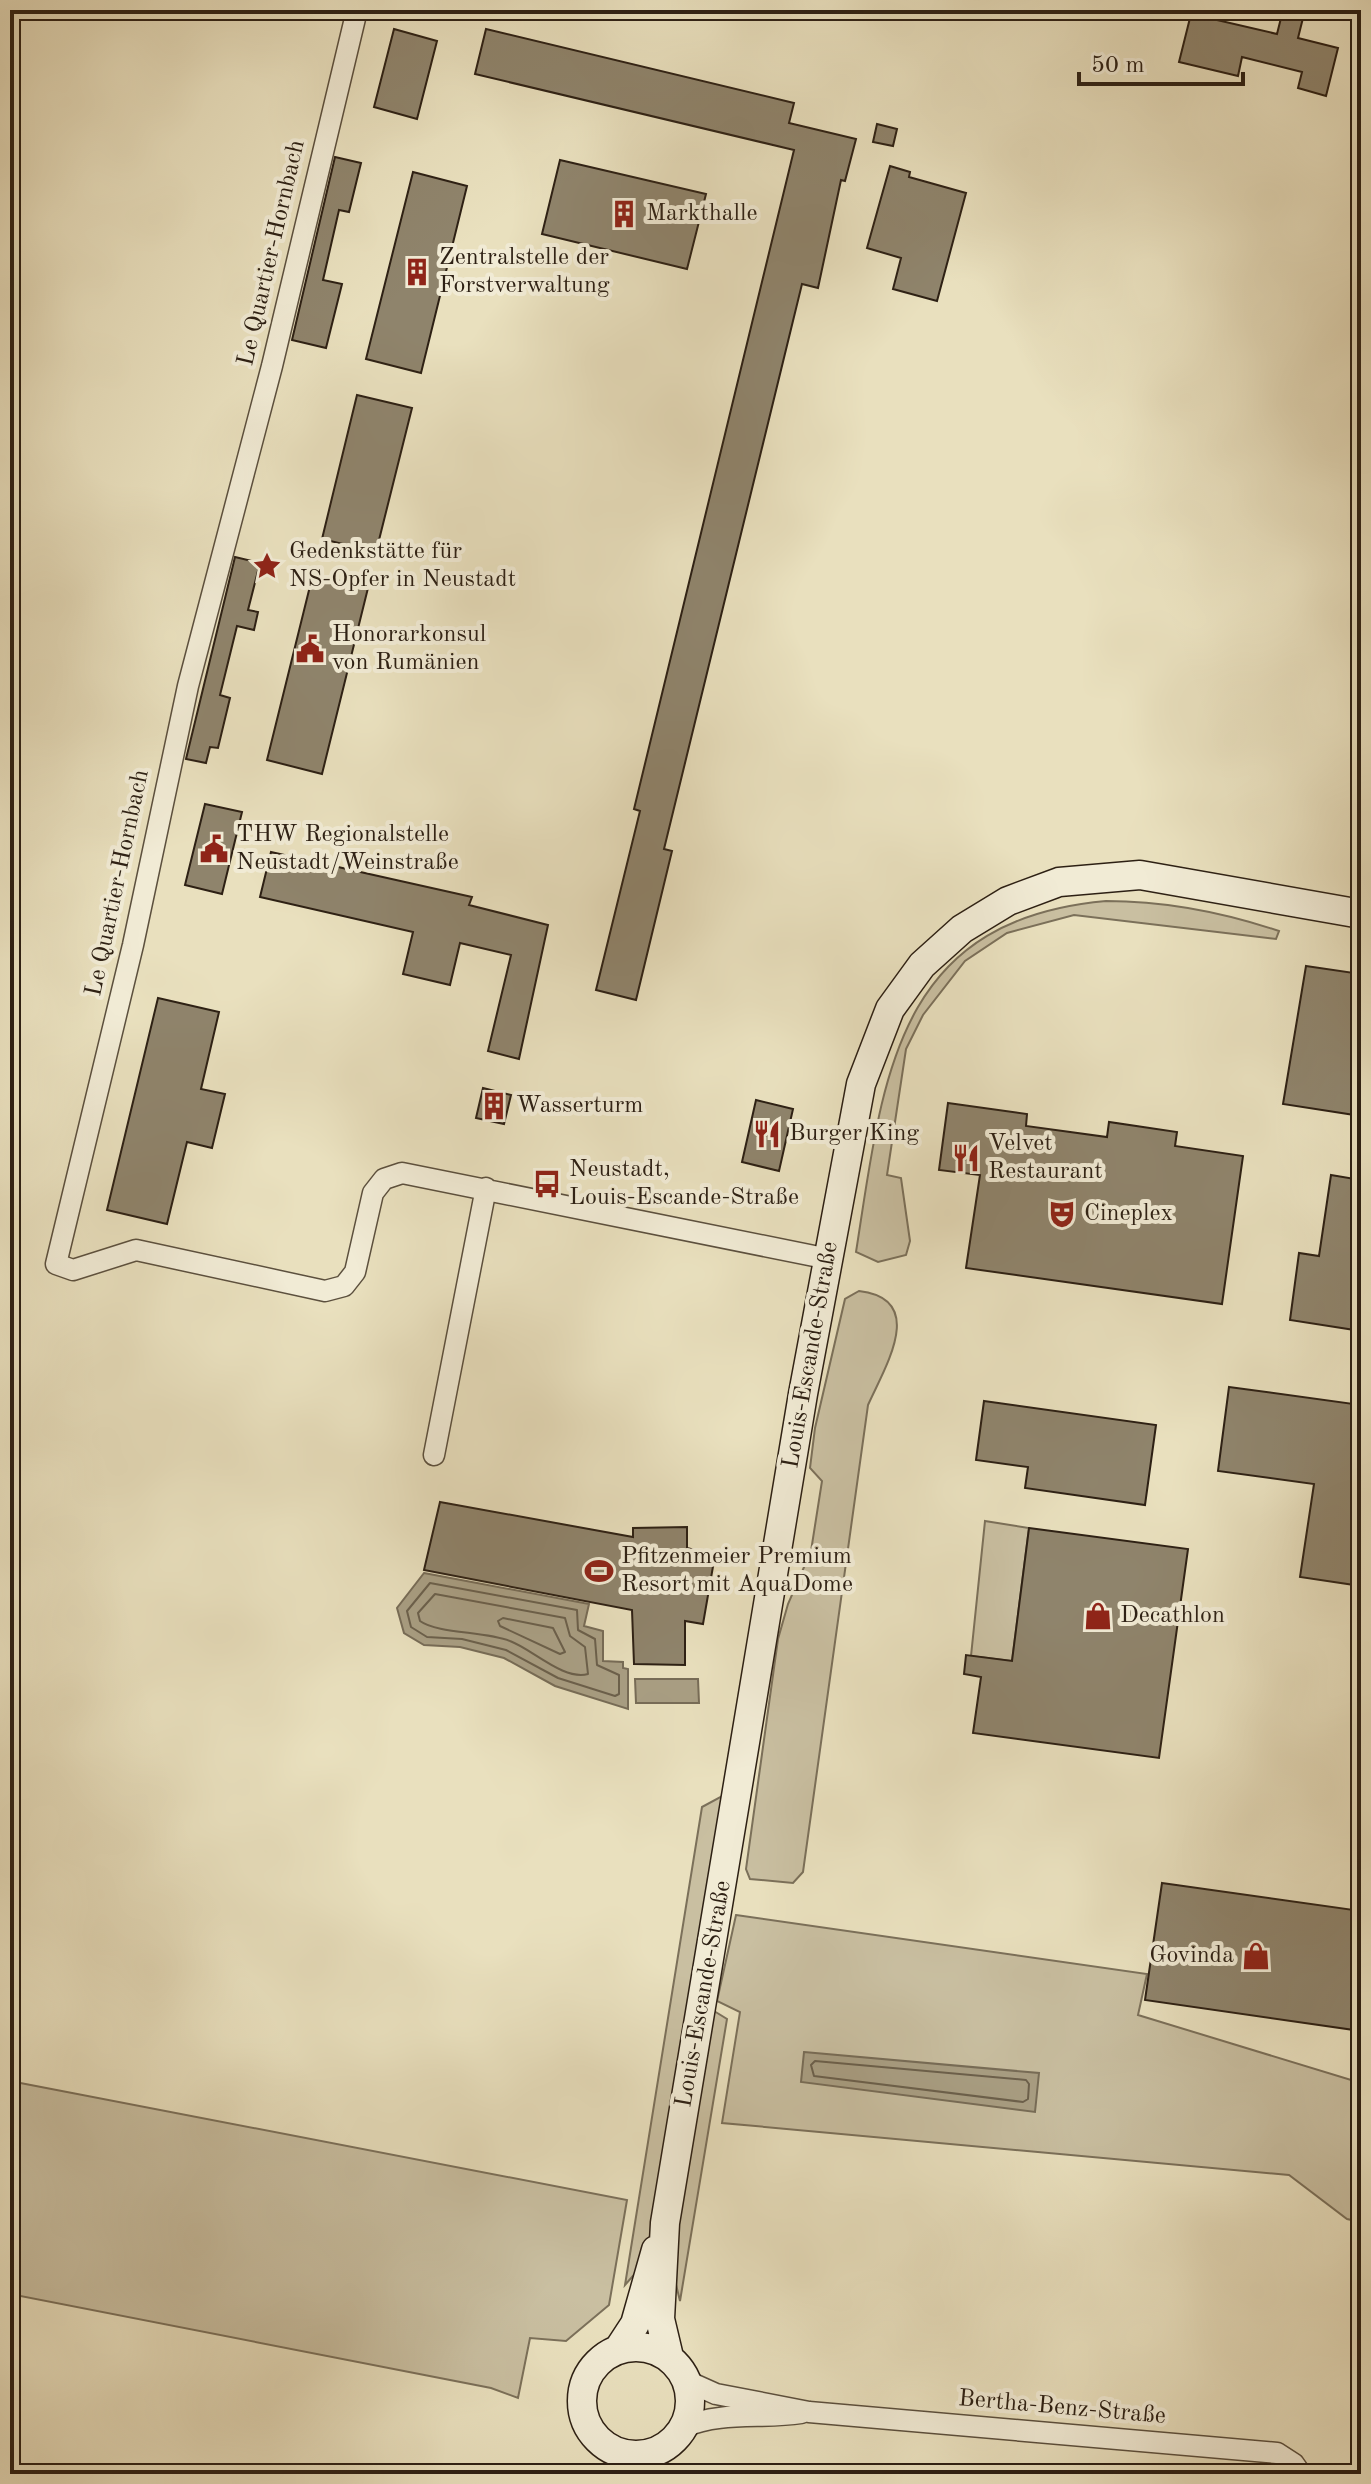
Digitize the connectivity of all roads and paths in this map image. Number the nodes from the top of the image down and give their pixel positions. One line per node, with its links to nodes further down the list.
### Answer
1 (357, 10): 3 (street, Le Quartier-Hornbach)
2 (1361, 914): 4 (street, Louis-Escande-Straße)
3 (486, 1188): 4 (street, Le Quartier-Hornbach); 5 (street)
4 (829, 1259): 6 (street, Louis-Escande-Straße)
5 (434, 1455)
6 (665, 2223): 7 (street, Louis-Escande-Straße); 8 (street, Louis-Escande-Straße)
7 (618, 2350): 8 (street); 12 (street)
8 (669, 2357): 9 (street)
9 (687, 2381): 10 (street, Bertha-Benz-Straße); 11 (street)
10 (809, 2412): 11 (street, Bertha-Benz-Straße); 15 (street, Bertha-Benz-Straße)
11 (684, 2427): 13 (street)
12 (602, 2443): 13 (street); 14 (street)
13 (643, 2464)
14 (610, 2474)
15 (1301, 2474)

